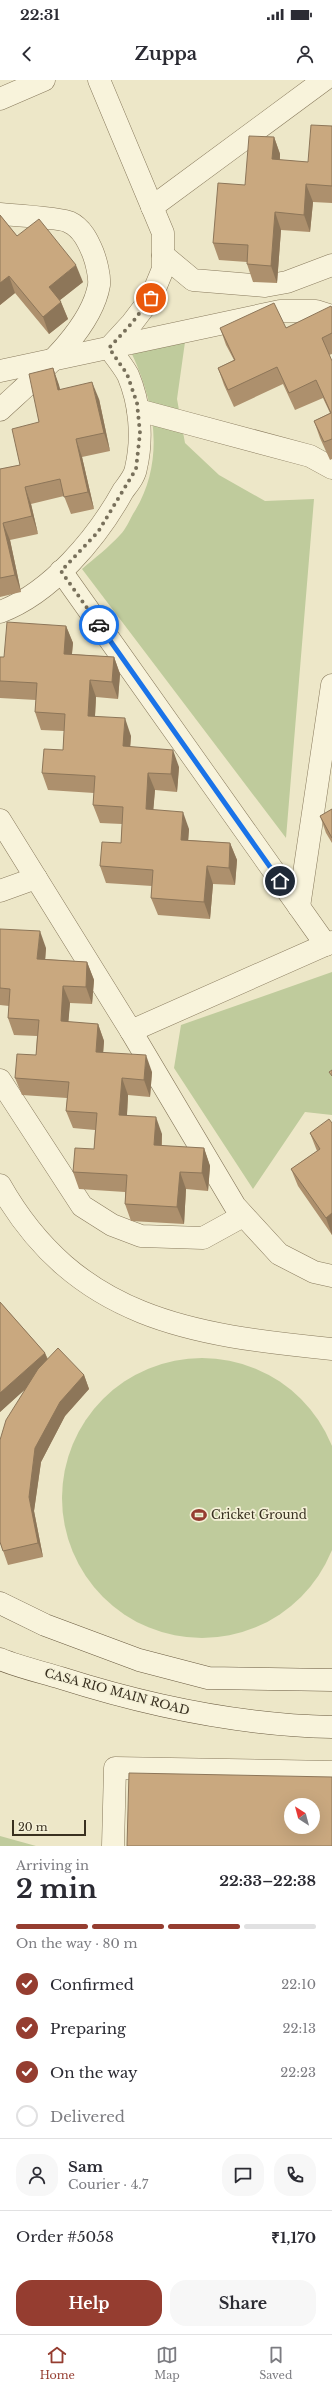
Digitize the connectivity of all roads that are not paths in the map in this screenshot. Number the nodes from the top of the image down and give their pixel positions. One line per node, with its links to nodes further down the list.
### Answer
1 (44, 80): 4 (street)
2 (99, 80): 5 (street)
3 (324, 80): 5 (street)
4 (0, 99)
5 (152, 207): 7 (street)
6 (0, 214): 11 (street)
7 (163, 255): 8 (street); 10 (street)
8 (332, 265)
9 (332, 316): 10 (street)
10 (109, 348): 11 (street); 14 (street)
11 (53, 360): 12 (street); 13 (street)
12 (0, 371)
13 (0, 410)
14 (138, 410): 15 (street); 16 (street)
15 (332, 468)
16 (61, 571): 17 (street); 22 (street)
17 (0, 612)
18 (332, 685): 22 (street)
19 (0, 820): 20 (street)
20 (36, 878): 21 (street); 24 (street)
21 (0, 891)
22 (299, 907): 23 (street)
23 (329, 944): 24 (street)
24 (131, 1031): 27 (street)
25 (0, 1080): 27 (street)
26 (0, 1185): 29 (street)
27 (242, 1216): 28 (street)
28 (332, 1276)
29 (332, 1349)
30 (0, 1603): 32 (street)
31 (0, 1659): 33 (street, CASA RIO MAIN ROAD)
32 (332, 1680)
33 (332, 1727)
34 (332, 1772): 35 (street)
35 (113, 1846)

